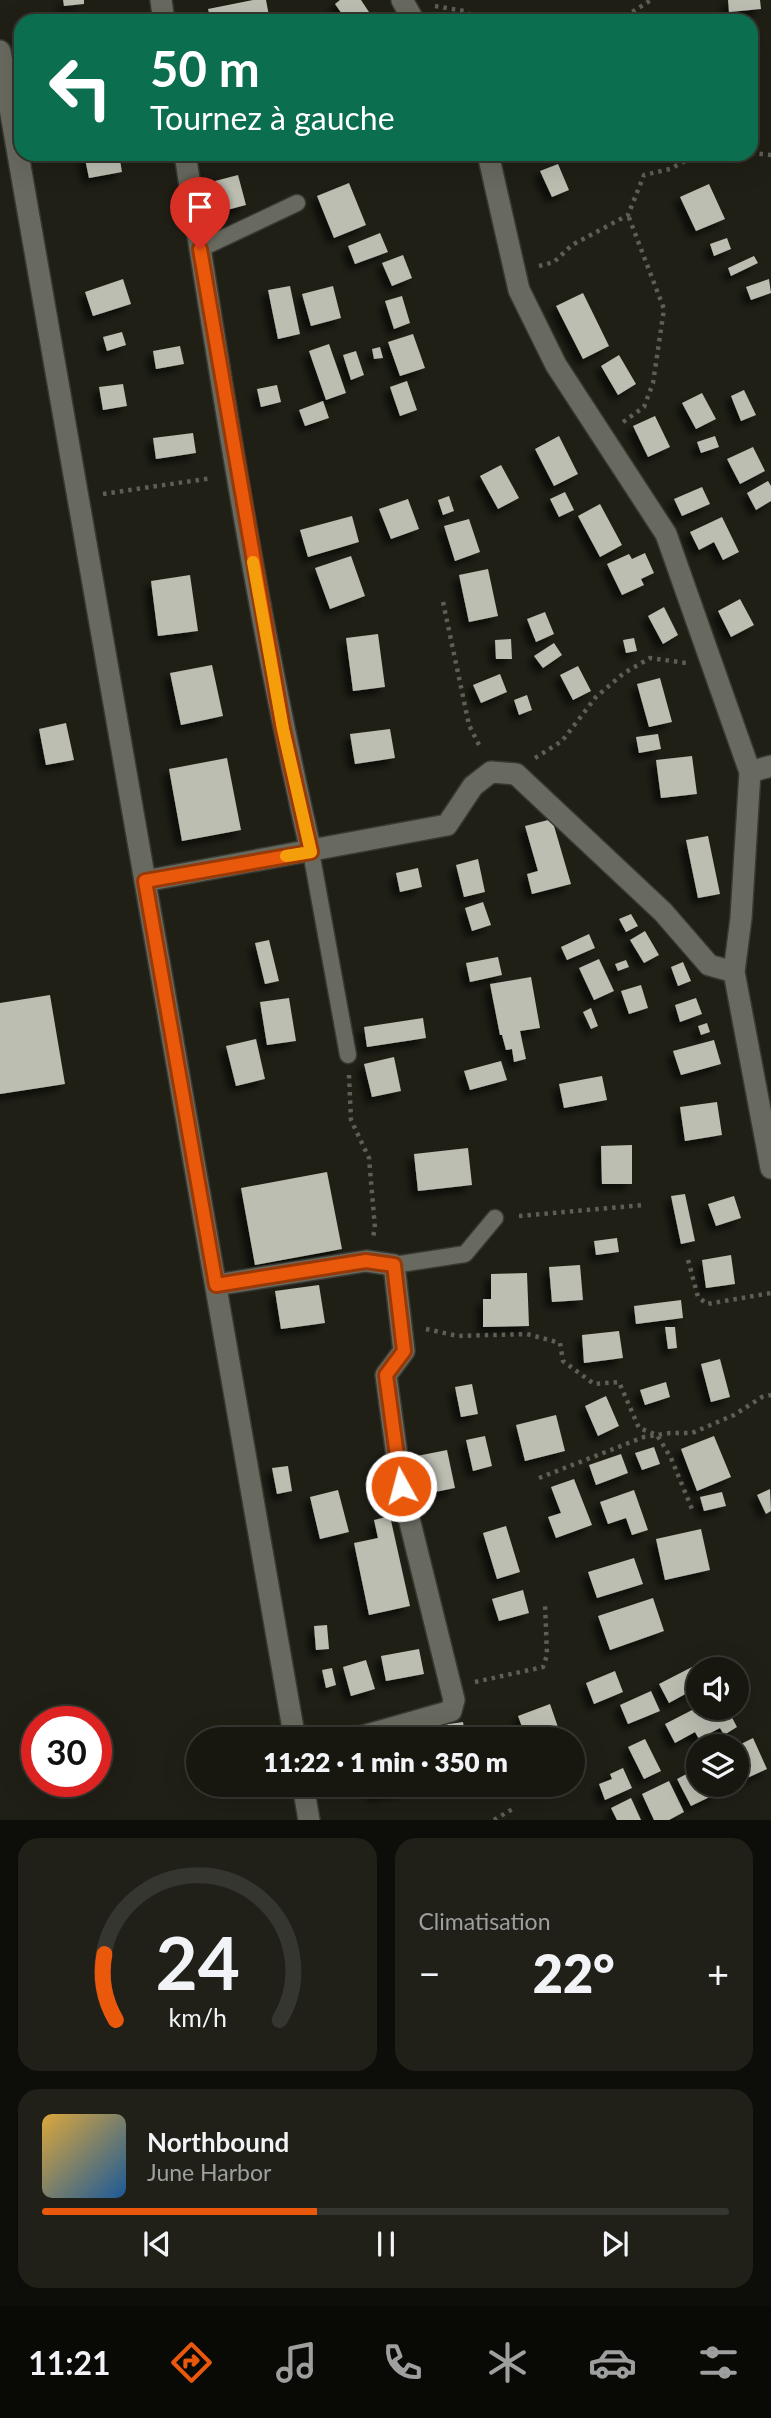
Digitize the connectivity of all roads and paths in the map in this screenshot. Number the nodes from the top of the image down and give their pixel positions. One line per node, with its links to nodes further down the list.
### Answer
1 (651, 0): 4 (path)
2 (403, 1): 3 (path)
3 (471, 14)
4 (629, 14)
5 (0, 51): 6 (street)
6 (14, 131)
7 (19, 161): 17 (street)
8 (186, 161): 13 (street)
9 (490, 161): 14 (street)
10 (685, 161): 12 (path)
11 (297, 203): 13 (lane)
12 (628, 215): 14 (path); 15 (path)
13 (200, 249): 16 (street)
14 (515, 273): 15 (street)
15 (601, 434): 19 (street)
16 (237, 475): 17 (path); 24 (street)
17 (78, 498): 25 (street)
18 (443, 602): 21 (path)
19 (711, 667): 22 (street); 23 (path)
20 (771, 766): 22 (street)
21 (491, 772): 23 (street); 24 (street)
22 (750, 772): 26 (street)
23 (516, 774): 26 (street)
24 (311, 852): 25 (street); 27 (lane)
25 (145, 881): 34 (street)
26 (734, 972): 28 (street)
27 (348, 1055): 32 (path)
28 (771, 1168)
29 (643, 1205): 30 (path)
30 (495, 1219): 33 (lane)
31 (688, 1260): 35 (path)
32 (366, 1261): 33 (street); 34 (street)
33 (394, 1265): 36 (street)
34 (216, 1285): 43 (street)
35 (771, 1293)
36 (401, 1324): 38 (path); 42 (street)
37 (771, 1395): 38 (path)
38 (657, 1435): 39 (path); 40 (path)
39 (539, 1478)
40 (692, 1509)
41 (545, 1603): 42 (path)
42 (450, 1687): 44 (street)
43 (293, 1727)
44 (395, 1727)
45 (305, 1797): 47 (street)
46 (516, 1807): 48 (path)
47 (309, 1819)
48 (494, 1819)

